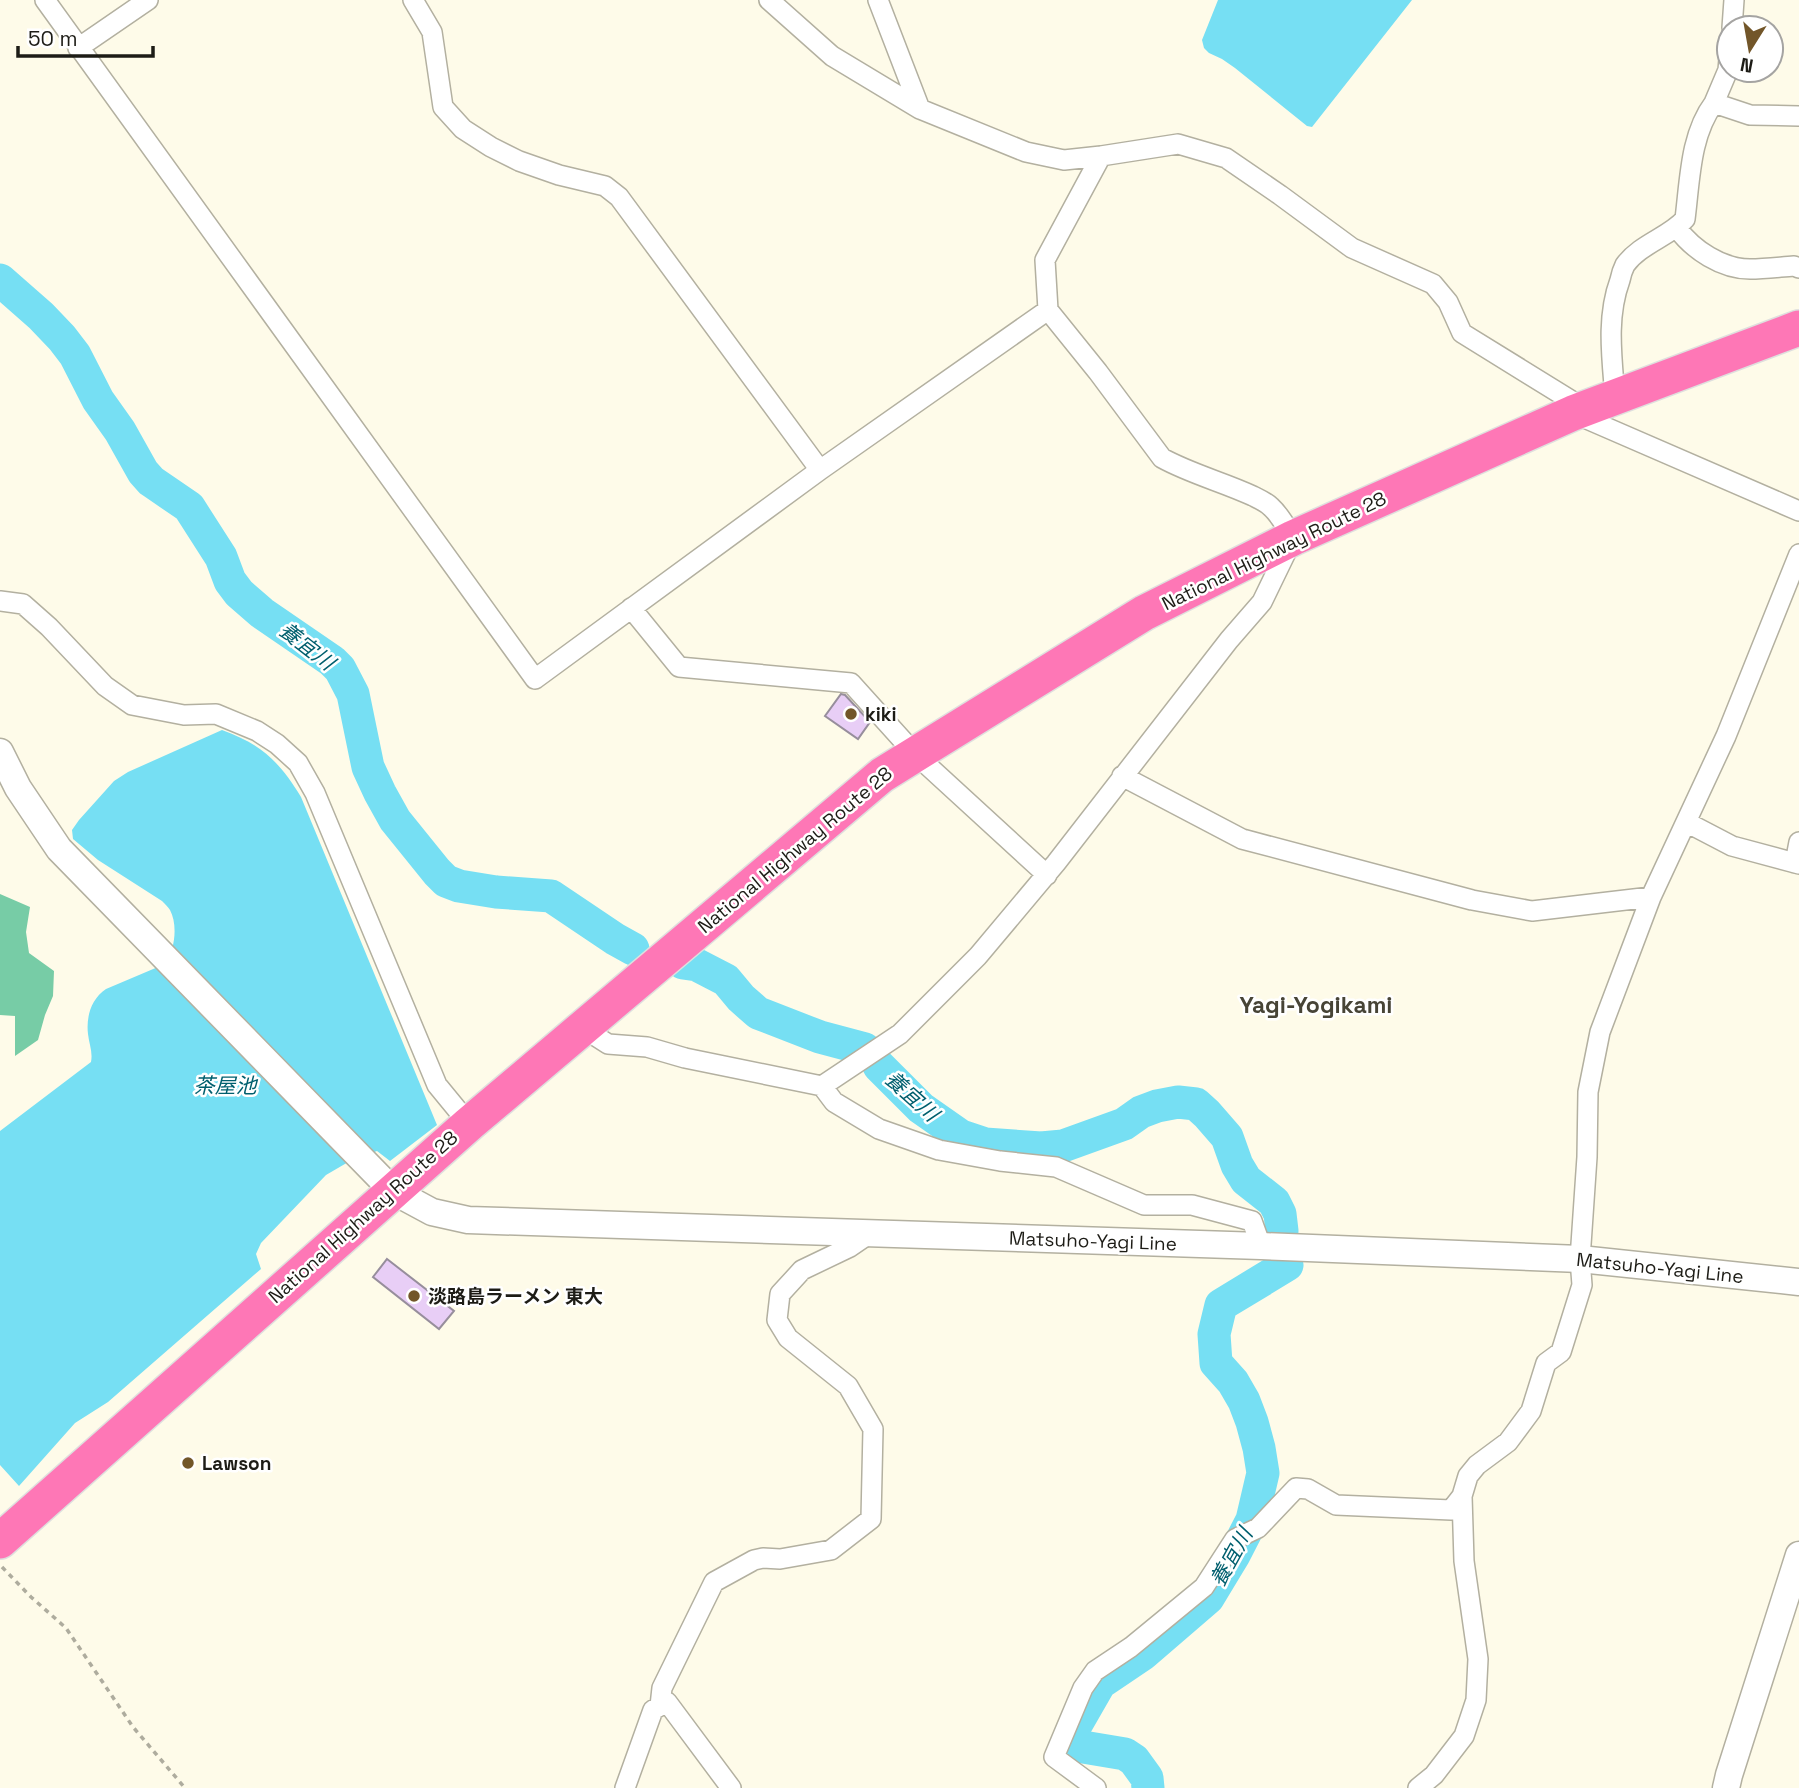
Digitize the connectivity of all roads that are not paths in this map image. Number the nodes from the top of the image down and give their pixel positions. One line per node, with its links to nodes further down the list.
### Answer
1 (45, 0): 6 (street)
2 (148, 0): 6 (street)
3 (413, 0): 17 (street)
4 (768, 0): 9 (street)
5 (878, 0): 9 (street)
6 (78, 48): 22 (street)
7 (1722, 84): 8 (street)
8 (1713, 103): 10 (street); 12 (street)
9 (919, 109): 11 (street)
10 (1799, 116)
11 (1101, 156): 14 (street); 16 (street)
12 (1677, 228): 13 (street); 16 (street)
13 (1797, 263)
14 (1048, 310): 17 (street); 19 (street)
15 (1799, 328): 16 (highway, National Highway Route 28)
16 (1591, 406): 18 (street); 19 (highway, National Highway Route 28)
17 (820, 470): 22 (street)
18 (1799, 511)
19 (1293, 538): 24 (highway, National Highway Route 28); 25 (street)
20 (1799, 554): 26 (street)
21 (0, 601): 33 (street)
22 (631, 608): 24 (street)
23 (0, 752): 34 (main road, Matsuho-Yagi Line)
24 (915, 754): 29 (street); 31 (highway, National Highway Route 28)
25 (1122, 776): 29 (street); 30 (street)
26 (1686, 822): 28 (street); 30 (street)
27 (1799, 842): 28 (street)
28 (1797, 864)
29 (1046, 875): 32 (street)
30 (1651, 897): 37 (street)
31 (583, 1028): 32 (street); 33 (highway, National Highway Route 28)
32 (822, 1086): 36 (street)
33 (468, 1124): 34 (highway, National Highway Route 28)
34 (393, 1191): 35 (main road, Matsuho-Yagi Line); 40 (highway, National Highway Route 28)
35 (869, 1234): 36 (main road, Matsuho-Yagi Line); 42 (street)
36 (1261, 1246): 37 (main road, Matsuho-Yagi Line)
37 (1580, 1259): 38 (main road, Matsuho-Yagi Line); 39 (street)
38 (1799, 1282)
39 (1462, 1496): 45 (street); 46 (street)
40 (0, 1541)
41 (1799, 1555): 47 (main road)
42 (660, 1706): 43 (street); 44 (street)
43 (625, 1788)
44 (731, 1788)
45 (1096, 1788)
46 (1418, 1788)
47 (1726, 1788)

